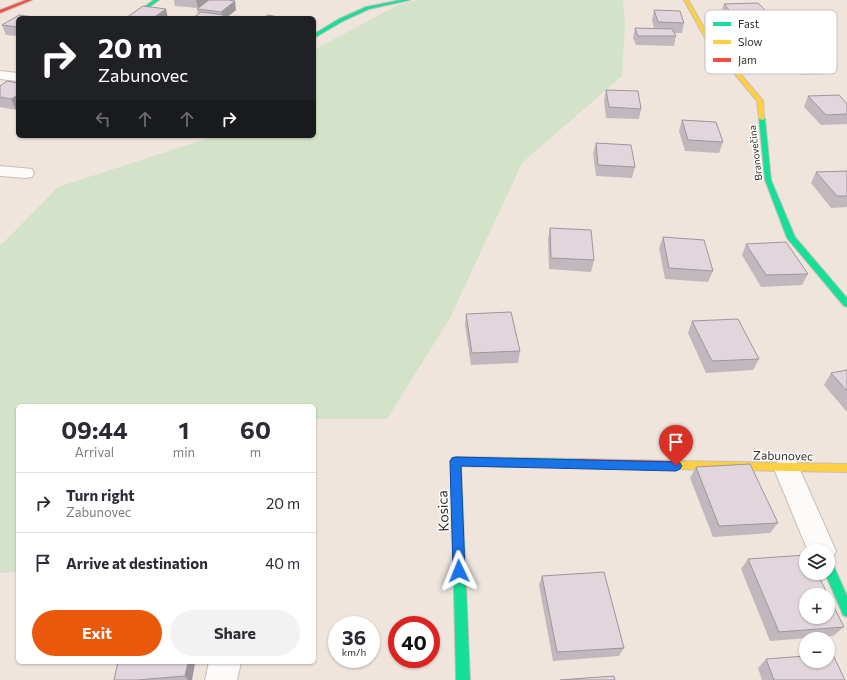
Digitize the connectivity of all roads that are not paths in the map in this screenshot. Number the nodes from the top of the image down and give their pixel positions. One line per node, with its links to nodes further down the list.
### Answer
1 (30, 0): 5 (street)
2 (157, 0): 6 (street)
3 (408, 0): 8 (street)
4 (686, 0): 7 (street, Branovečina)
5 (0, 12)
6 (134, 16)
7 (705, 33)
8 (316, 35)
9 (738, 74): 14 (street, Branovečina)
10 (0, 75): 11 (street)
11 (16, 77)
12 (0, 171): 13 (street)
13 (26, 173)
14 (847, 304)
15 (456, 461): 16 (street, Zabunovec); 23 (street, Kosica)
16 (787, 468): 17 (street, Zabunovec); 18 (street)
17 (847, 468)
18 (819, 544)
19 (834, 580): 20 (street)
20 (847, 611)
21 (225, 664): 22 (street)
22 (221, 680)
23 (463, 680)

